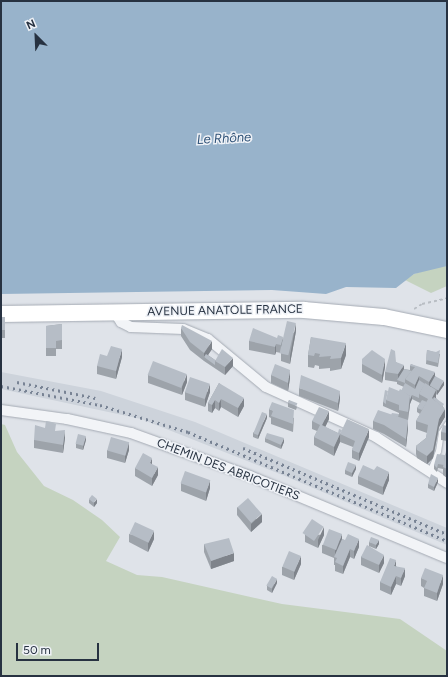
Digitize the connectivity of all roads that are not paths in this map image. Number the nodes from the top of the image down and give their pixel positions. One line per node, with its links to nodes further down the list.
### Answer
1 (115, 313): 2 (main road, AVENUE ANATOLE FRANCE); 3 (main road, AVENUE ANATOLE FRANCE); 6 (street)
2 (1, 314)
3 (447, 330)
4 (1, 410): 8 (street, CHEMIN DES ABRICOTIERS)
5 (447, 423): 6 (lane)
6 (429, 472): 7 (street)
7 (447, 483)
8 (447, 558)

